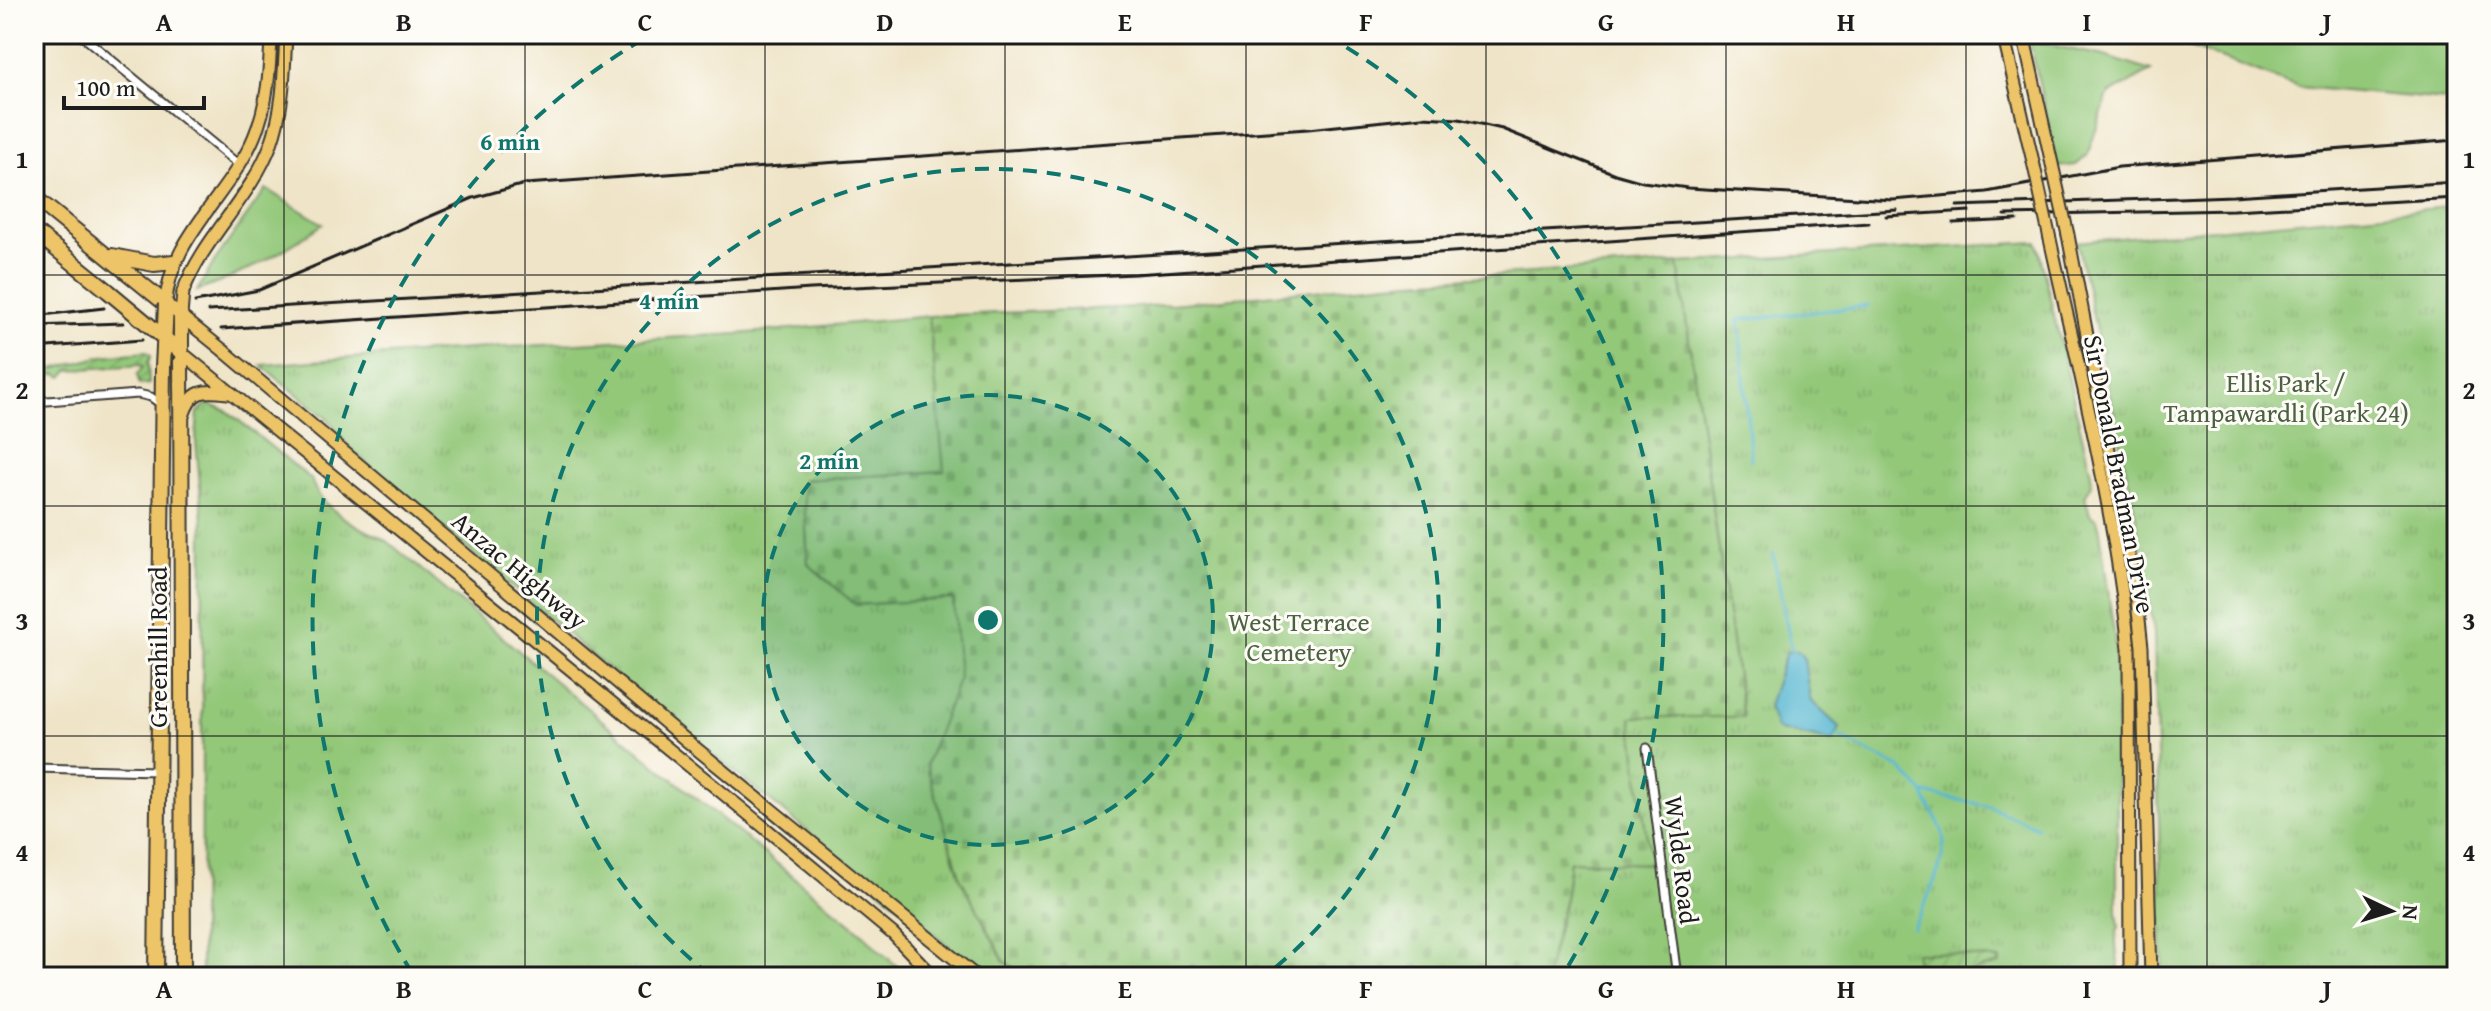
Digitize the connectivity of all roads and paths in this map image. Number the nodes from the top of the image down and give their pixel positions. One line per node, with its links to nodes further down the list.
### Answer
1 (80, 34): 6 (street)
2 (271, 34): 6 (main road)
3 (286, 34): 7 (main road)
4 (2005, 40): 34 (main road, Sir Donald Bradman Drive, bridge)
5 (2025, 40): 35 (main road, Sir Donald Bradman Drive, bridge)
6 (239, 165): 7 (main road); 11 (main road)
7 (256, 173): 13 (main road, bridge)
8 (34, 197): 10 (highway, Anzac Highway)
9 (34, 231): 14 (highway, Anzac Highway, bridge)
10 (104, 254): 11 (highway); 12 (highway, Anzac Highway)
11 (174, 262): 12 (main road)
12 (166, 304): 13 (main road, Anzac Highway, bridge); 14 (highway, Greenhill Road, bridge)
13 (181, 316): 15 (highway, Greenhill Road, bridge); 20 (main road, Anzac Highway, bridge)
14 (165, 339): 15 (highway, Anzac Highway, bridge); 18 (highway, Greenhill Road, bridge)
15 (184, 355): 16 (main road, Anzac Highway); 19 (highway, Greenhill Road)
16 (229, 393): 19 (main road); 21 (main road, Anzac Highway)
17 (34, 402): 18 (street)
18 (162, 405): 23 (highway, Greenhill Road)
19 (179, 429): 22 (highway, Greenhill Road)
20 (493, 578): 21 (main road); 32 (main road, Anzac Highway)
21 (481, 594): 31 (main road, Anzac Highway)
22 (180, 652): 23 (highway); 27 (highway, Greenhill Road)
23 (159, 703): 26 (highway, Greenhill Road)
24 (1647, 748): 33 (street, Wylde Road)
25 (34, 768): 26 (street)
26 (158, 771): 28 (highway, Greenhill Road)
27 (182, 850): 28 (highway); 30 (highway, Greenhill Road)
28 (157, 905): 29 (highway, Greenhill Road)
29 (156, 977)
30 (183, 977)
31 (934, 977)
32 (977, 977)
33 (1677, 977)
34 (2130, 977)
35 (2151, 977)

